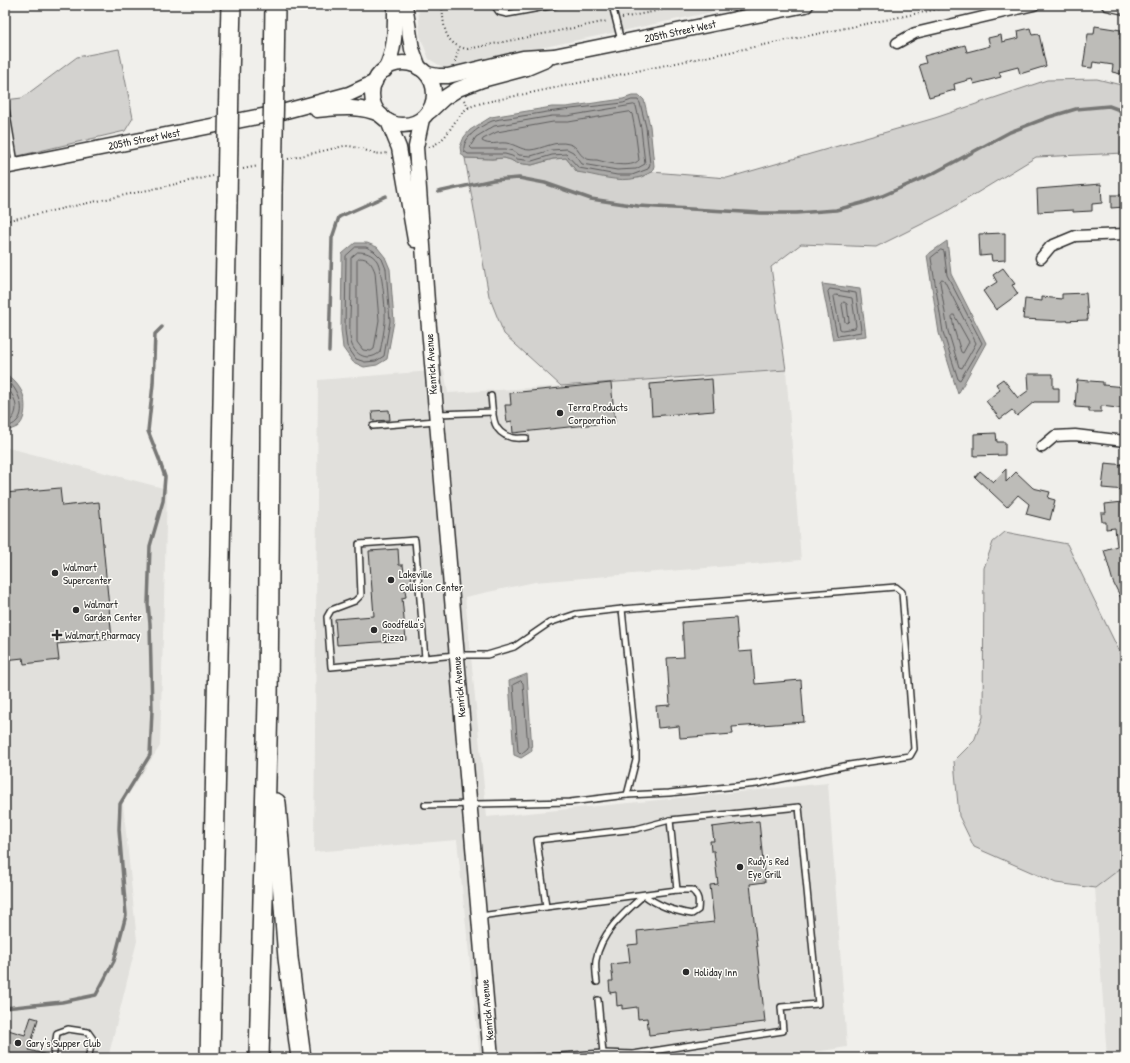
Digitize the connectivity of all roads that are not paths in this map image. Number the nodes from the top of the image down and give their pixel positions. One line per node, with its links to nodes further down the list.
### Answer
1 (231, 5): 50 (highway, bridge)
2 (276, 5): 36 (highway, bridge)
3 (395, 5): 15 (street)
4 (405, 5): 16 (street)
5 (494, 5): 6 (lane)
6 (556, 5)
7 (612, 5): 12 (lane)
8 (806, 5): 12 (street, 205th Street West)
9 (1034, 5): 13 (street)
10 (1107, 5): 11 (street)
11 (1125, 9)
12 (621, 43): 14 (street, 205th Street West)
13 (897, 43)
14 (554, 56): 16 (street, 205th Street West); 20 (street, 205th Street West)
15 (385, 70): 16 (street); 17 (street)
16 (423, 71): 20 (street)
17 (375, 82): 19 (street, 205th Street West); 21 (street)
18 (5, 103): 22 (lane)
19 (282, 112): 21 (street, 205th Street West); 22 (street, 205th Street West)
20 (426, 115): 21 (street); 25 (street, Kenrick Avenue)
21 (385, 118): 25 (street, Kenrick Avenue)
22 (10, 166)
23 (1125, 234): 24 (street)
24 (1041, 258)
25 (428, 316): 28 (street, Kenrick Avenue)
26 (491, 396): 27 (lane)
27 (493, 412): 28 (lane); 30 (lane)
28 (436, 418): 29 (lane); 34 (street, Kenrick Avenue)
29 (373, 426)
30 (526, 438)
31 (1125, 441): 32 (street)
32 (1042, 447)
33 (622, 609): 34 (lane); 37 (lane); 37 (lane)
34 (456, 655): 35 (lane); 39 (street, Kenrick Avenue)
35 (425, 658): 35 (lane)
36 (268, 701): 51 (highway); 52 (highway)
37 (627, 795): 39 (lane)
38 (425, 805): 39 (lane)
39 (469, 805): 44 (street, Kenrick Avenue)
40 (670, 820): 41 (lane); 43 (lane); 47 (lane)
41 (676, 890): 42 (lane); 42 (lane)
42 (644, 895): 43 (lane); 45 (lane)
43 (546, 907): 44 (lane)
44 (479, 916): 53 (street, Kenrick Avenue)
45 (596, 982)
46 (598, 1000): 47 (lane)
47 (603, 1053): 54 (lane)
48 (53, 1058): 49 (lane)
49 (88, 1058)
50 (210, 1058)
51 (259, 1058)
52 (301, 1058)
53 (491, 1058)
54 (531, 1058)

